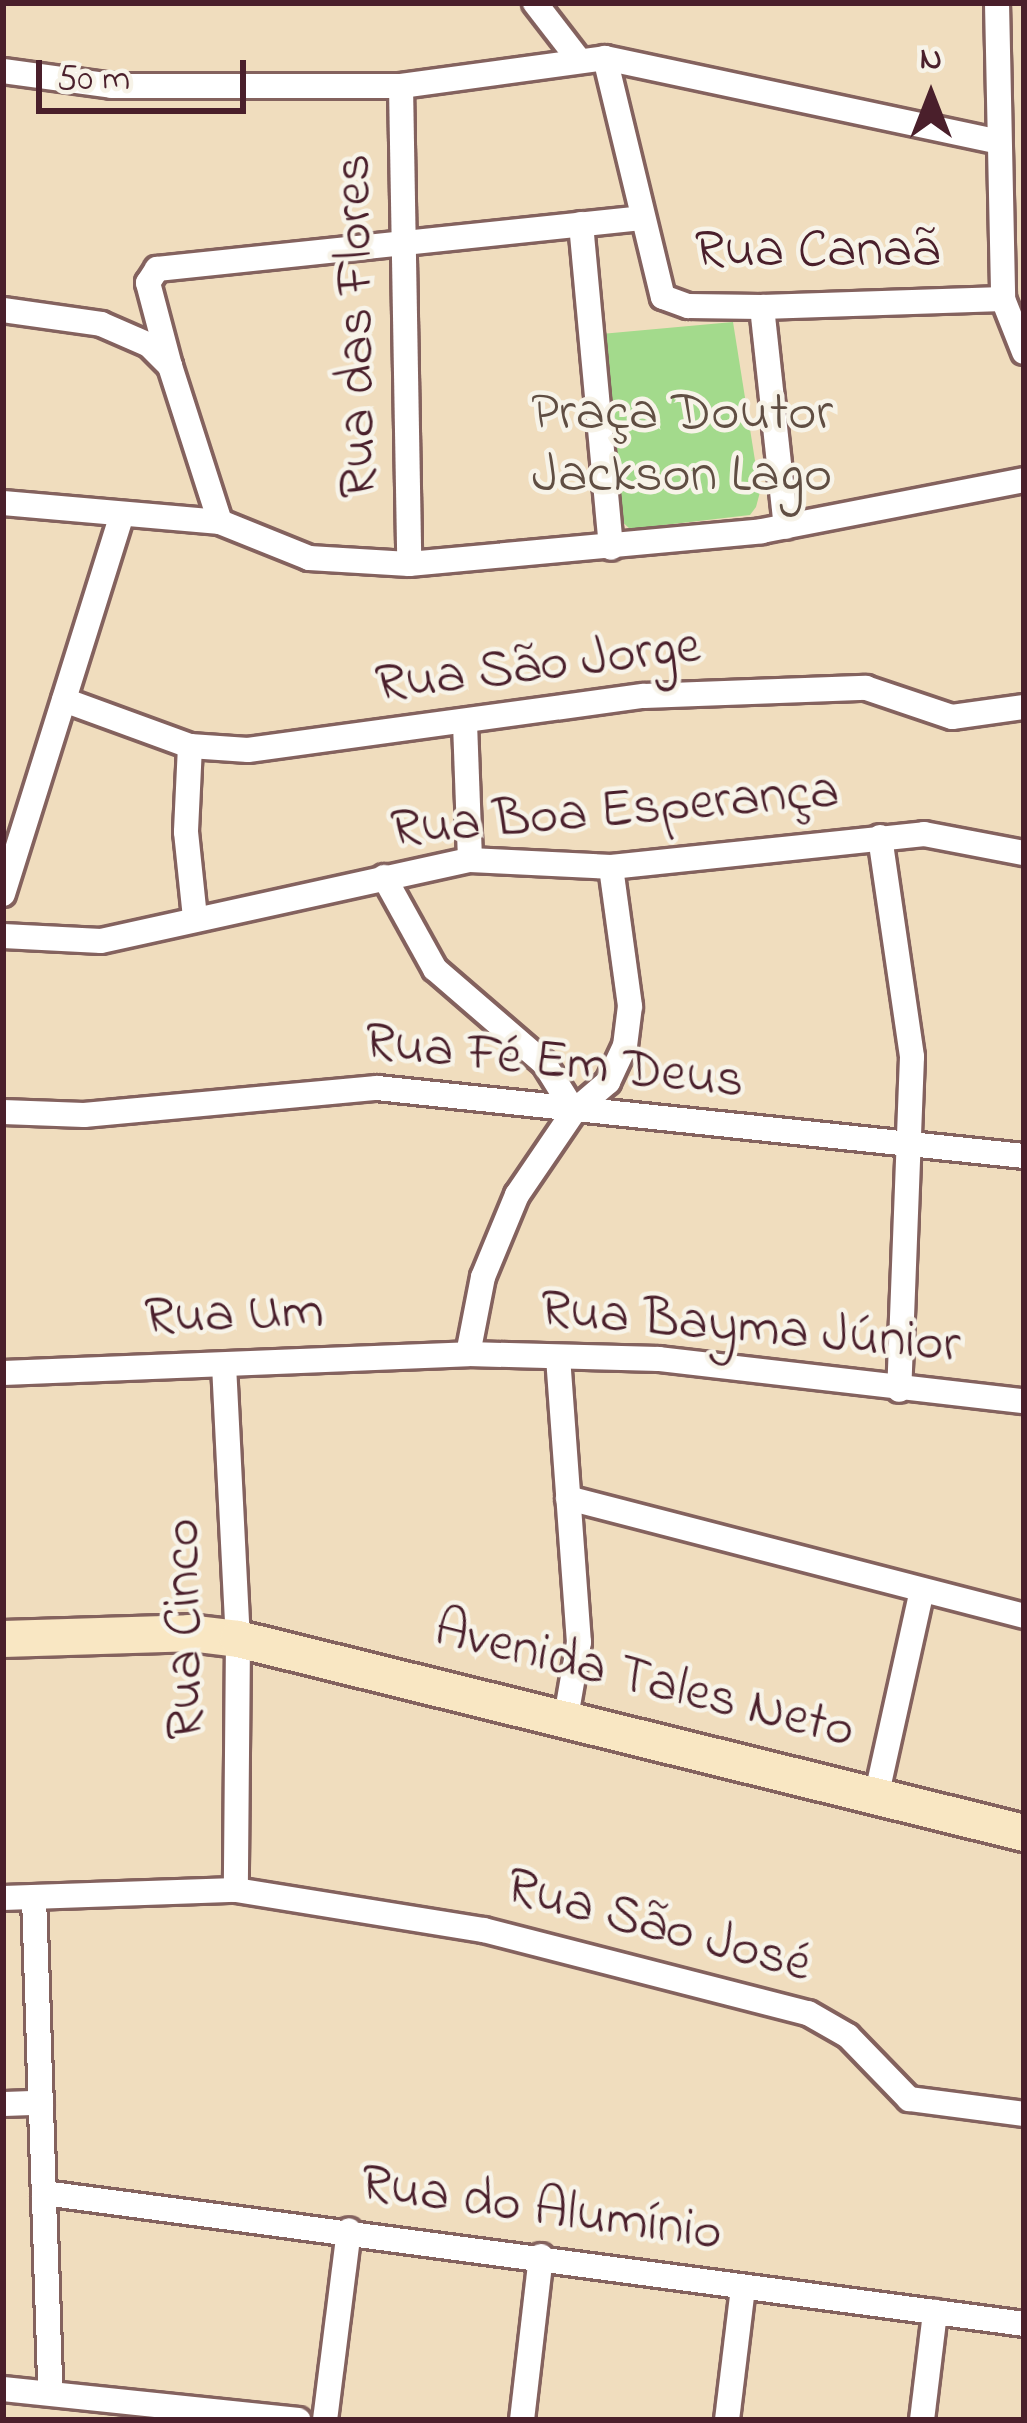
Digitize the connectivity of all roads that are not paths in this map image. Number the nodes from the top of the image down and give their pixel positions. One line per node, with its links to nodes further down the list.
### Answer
1 (535, 3): 3 (street)
2 (997, 3): 7 (street)
3 (575, 56): 4 (street); 6 (street)
4 (605, 58): 7 (street); 8 (street, Rua Canaã)
5 (3, 71): 6 (street)
6 (400, 86): 10 (street, Rua das Flores)
7 (996, 141): 11 (street)
8 (641, 218): 9 (street); 12 (street, Rua Canaã)
9 (581, 224): 10 (street); 21 (street)
10 (407, 241): 15 (street); 22 (street, Rua das Flores)
11 (1004, 299): 12 (street, Rua Canaã); 14 (street)
12 (762, 307): 20 (street)
13 (3, 310): 15 (street)
14 (1024, 352)
15 (170, 366): 19 (street)
16 (1024, 480): 20 (street)
17 (3, 503): 18 (street)
18 (122, 518): 19 (street); 23 (street)
19 (220, 522): 22 (street)
20 (786, 527): 21 (street)
21 (611, 548): 22 (street)
22 (409, 564)
23 (64, 700): 26 (street, Rua São Jorge); 32 (street)
24 (1024, 707): 25 (street, Rua São Jorge)
25 (465, 722): 26 (street, Rua São Jorge); 29 (street)
26 (190, 746): 33 (street)
27 (880, 837): 28 (street, Rua Boa Esperança); 30 (street, Rua Boa Esperança); 37 (street)
28 (1024, 853)
29 (470, 860): 30 (street, Rua Boa Esperança); 31 (street, Rua Boa Esperança)
30 (611, 867): 35 (street)
31 (384, 878): 33 (street, Rua Boa Esperança); 35 (street)
32 (3, 894)
33 (195, 917): 34 (street, Rua Boa Esperança)
34 (3, 935)
35 (574, 1111): 36 (street, Rua Fé Em Deus); 37 (street, Rua Fé Em Deus); 39 (street)
36 (3, 1112)
37 (910, 1147): 38 (street, Rua Fé Em Deus); 43 (street)
38 (1024, 1156)
39 (468, 1354): 40 (street, Rua Bayma Júnior); 41 (street, Rua Um)
40 (558, 1357): 43 (street, Rua Bayma Júnior); 45 (street)
41 (224, 1365): 42 (street, Rua Um); 49 (street, Rua Cinco)
42 (3, 1372)
43 (899, 1390): 44 (street, Rua Bayma Júnior)
44 (1024, 1401)
45 (568, 1498): 46 (street); 50 (street)
46 (921, 1595): 47 (street); 51 (street)
47 (1024, 1616)
48 (3, 1639): 49 (main road, Avenida Tales Neto)
49 (238, 1639): 50 (main road, Avenida Tales Neto); 53 (street, Rua Cinco)
50 (566, 1717): 51 (main road, Avenida Tales Neto)
51 (877, 1793): 52 (main road, Avenida Tales Neto)
52 (1024, 1833)
53 (236, 1890): 54 (street, Rua São José); 58 (street, Rua São José)
54 (34, 1897): 55 (street, Rua São José); 56 (street)
55 (3, 1898)
56 (41, 2103): 57 (street); 59 (street)
57 (3, 2104)
58 (1024, 2114)
59 (44, 2193): 60 (street, Rua do Alumínio); 65 (street)
60 (349, 2231): 61 (street, Rua do Alumínio); 68 (street)
61 (542, 2256): 62 (street, Rua do Alumínio); 69 (street)
62 (743, 2287): 63 (street, Rua do Alumínio); 70 (street)
63 (935, 2312): 64 (street, Rua do Alumínio); 71 (street)
64 (1024, 2324)
65 (50, 2388): 66 (street); 67 (street)
66 (3, 2389)
67 (298, 2420)
68 (325, 2420)
69 (522, 2420)
70 (727, 2420)
71 (922, 2420)

